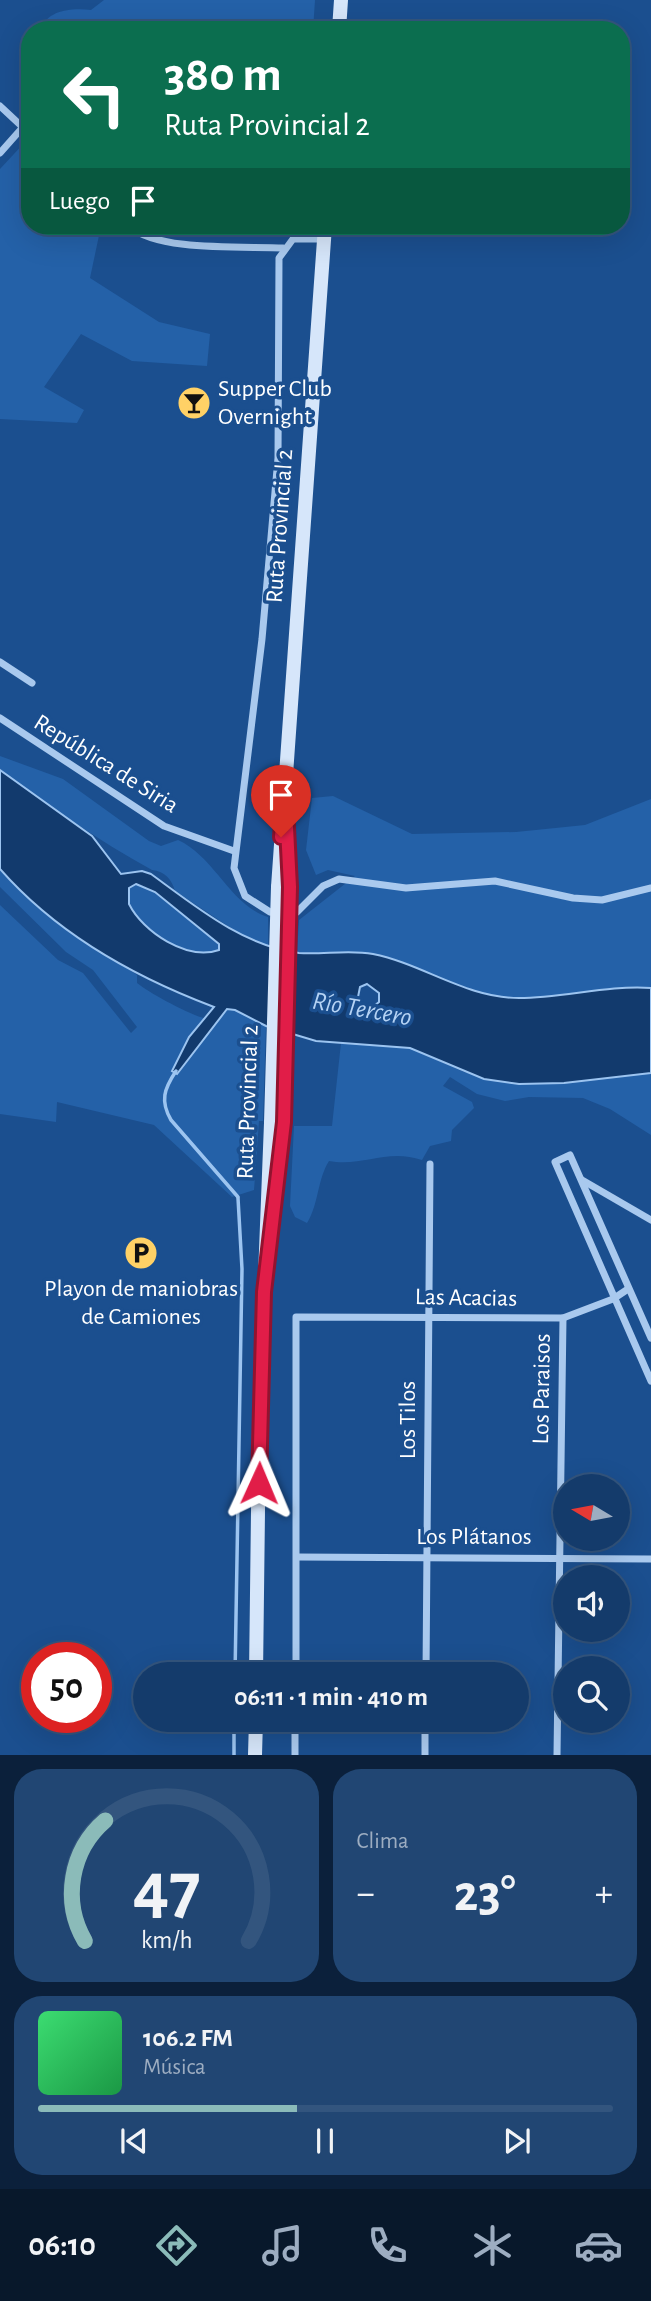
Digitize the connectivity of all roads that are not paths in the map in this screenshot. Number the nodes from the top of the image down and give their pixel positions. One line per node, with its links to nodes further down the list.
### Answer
1 (341, 0): 2 (main road)
2 (340, 21)
3 (0, 106): 4 (street)
4 (21, 125)
5 (21, 129): 6 (street)
6 (0, 153)
7 (144, 235): 10 (street)
8 (314, 235): 10 (street)
9 (324, 235): 31 (main road, Ruta Provincial 2, bridge)
10 (284, 248): 14 (street)
11 (0, 662): 12 (street)
12 (32, 683)
13 (0, 718): 14 (street, República de Siria)
14 (234, 851): 16 (street)
15 (651, 888): 17 (street)
16 (270, 912)
17 (296, 912)
18 (430, 1164): 23 (street, Los Tilos)
19 (581, 1180): 20 (street); 21 (street); 22 (street)
20 (651, 1220)
21 (628, 1289): 22 (street, Las Acacias); 25 (street)
22 (613, 1299): 24 (street, Las Acacias); 26 (street)
23 (428, 1317): 24 (street, Las Acacias); 27 (street, Los Tilos); 28 (street, Las Acacias)
24 (563, 1318): 29 (street, Los Paraisos)
25 (651, 1338)
26 (651, 1381)
27 (426, 1556): 28 (street, Los Plátanos); 29 (street, Los Plátanos); 33 (street, Los Tilos)
28 (297, 1557): 32 (street)
29 (558, 1558): 30 (street, Los Plátanos); 40 (street, Los Paraisos)
30 (651, 1559)
31 (256, 1662)
32 (296, 1662)
33 (426, 1662)
34 (256, 1732): 37 (main road)
35 (295, 1732): 38 (street)
36 (425, 1732): 39 (street)
37 (257, 1755)
38 (295, 1755)
39 (425, 1755)
40 (557, 1755)

